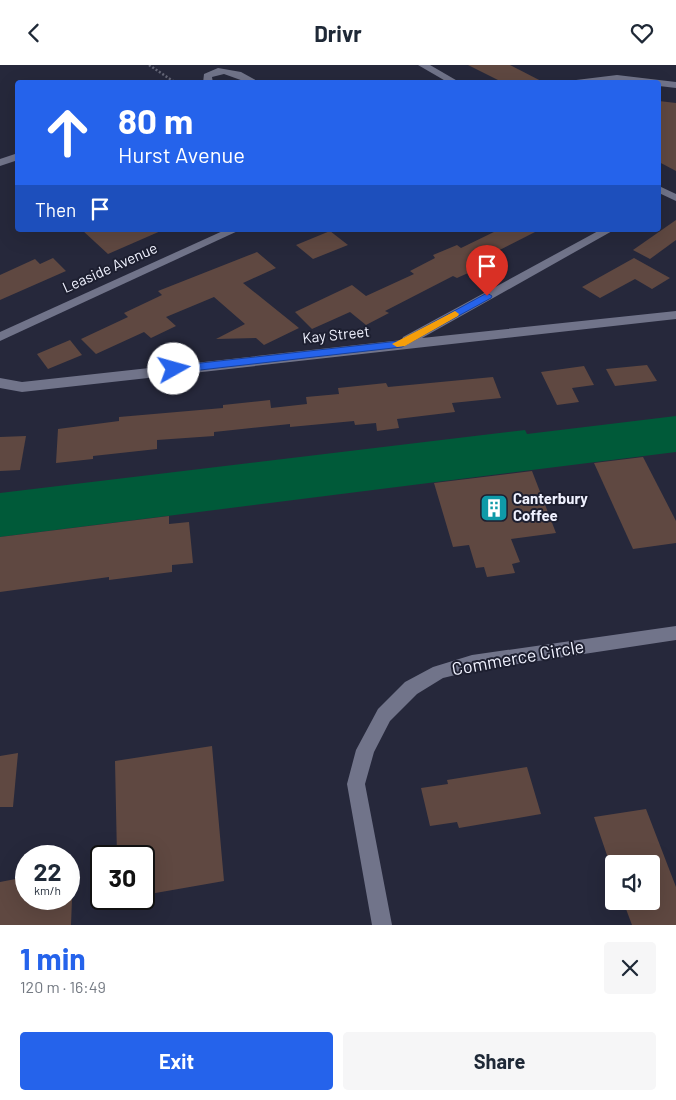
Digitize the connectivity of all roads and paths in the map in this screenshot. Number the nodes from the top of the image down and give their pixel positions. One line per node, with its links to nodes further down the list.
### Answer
1 (149, 65): 3 (path)
2 (423, 65): 6 (street)
3 (172, 80)
4 (208, 80): 5 (street)
5 (251, 80)
6 (451, 80)
7 (589, 80): 8 (street)
8 (648, 80)
9 (661, 82): 10 (street)
10 (676, 85)
11 (15, 157): 12 (street)
12 (0, 163)
13 (661, 190): 14 (street)
14 (673, 197): 15 (street)
15 (661, 201)
16 (230, 232): 19 (street, Leaside Avenue)
17 (604, 232): 20 (street)
18 (676, 315): 20 (street, Kay Street)
19 (0, 337)
20 (402, 344): 21 (street, Kay Street)
21 (0, 383)
22 (676, 633): 23 (street, Commerce Circle)
23 (382, 925)

